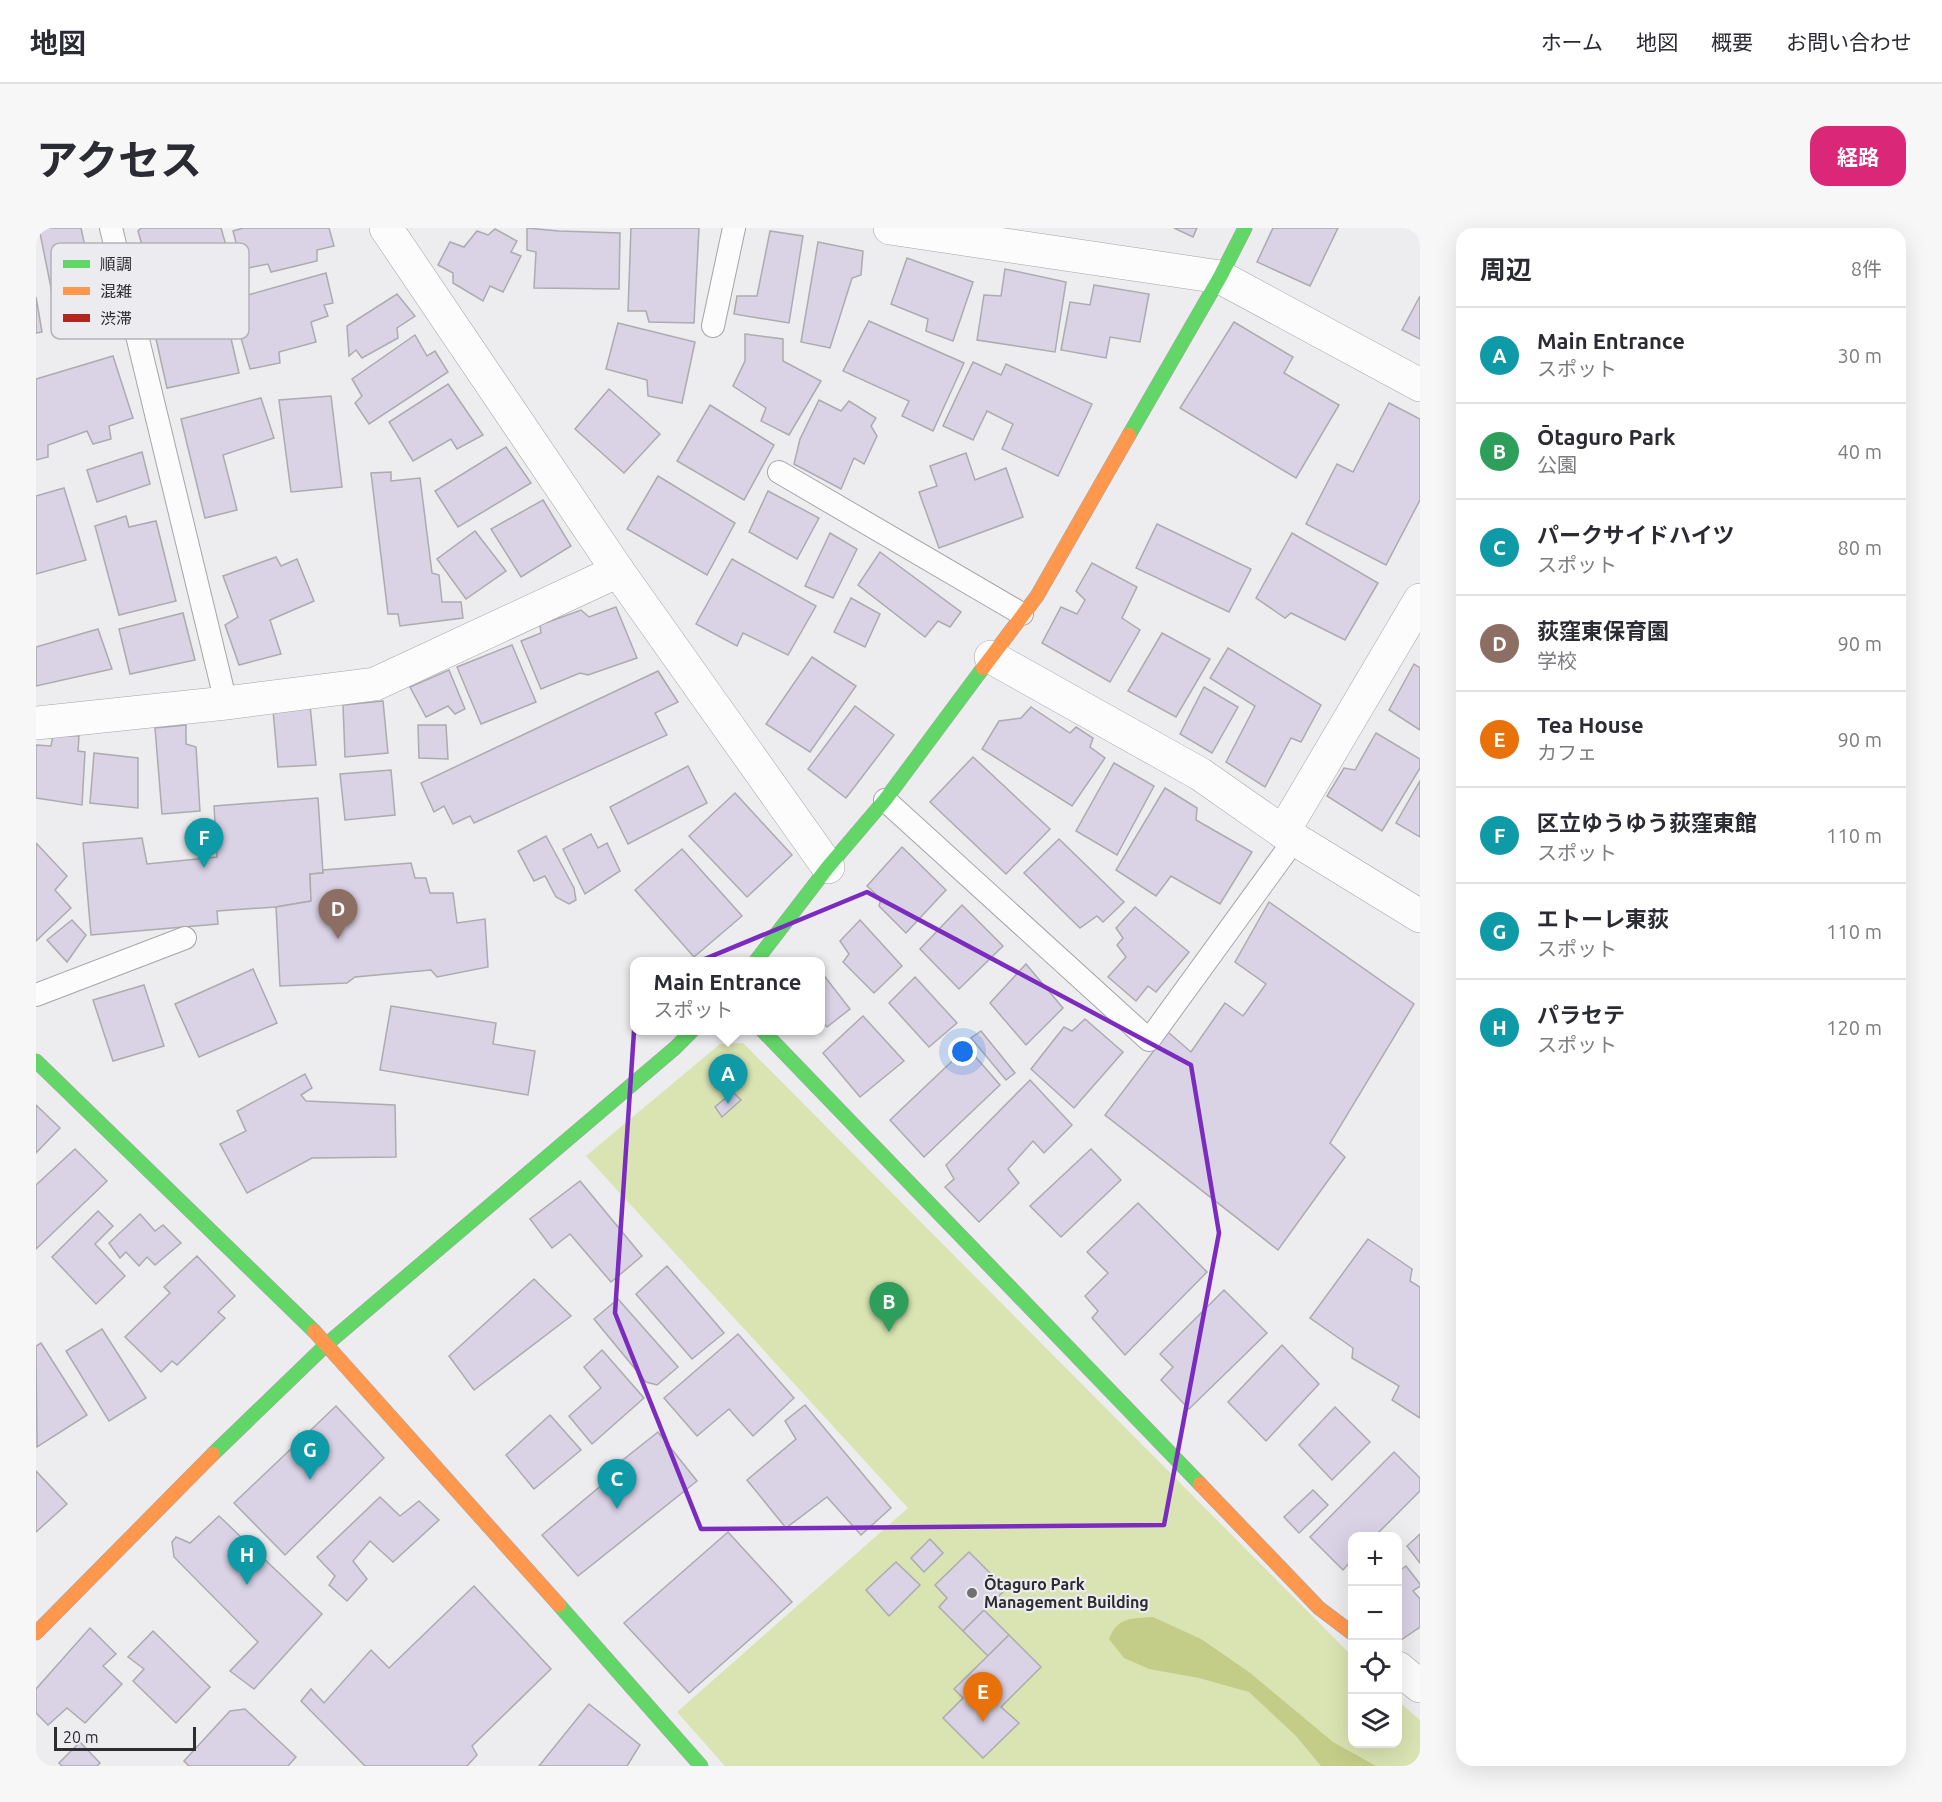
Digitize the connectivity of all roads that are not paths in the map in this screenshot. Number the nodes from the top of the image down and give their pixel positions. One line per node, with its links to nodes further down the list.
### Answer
1 (111, 228): 6 (lane)
2 (386, 228): 12 (street)
3 (734, 228): 8 (lane)
4 (890, 228): 7 (street)
5 (1245, 228): 7 (street)
6 (115, 243)
7 (1220, 277): 10 (street); 14 (street)
8 (713, 326)
9 (138, 339): 16 (lane)
10 (1420, 385)
11 (779, 472): 14 (lane)
12 (618, 572): 16 (street); 20 (street)
13 (1420, 600): 19 (street)
14 (1022, 614): 15 (street)
15 (992, 657): 18 (street); 19 (street)
16 (226, 703): 17 (street)
17 (36, 723)
18 (885, 800): 19 (lane); 20 (street)
19 (1289, 835): 21 (street)
20 (828, 867): 23 (street)
21 (1420, 916)
22 (185, 938): 24 (lane)
23 (759, 957)
24 (36, 995)
25 (688, 1035): 28 (street)
26 (767, 1035): 30 (street)
27 (36, 1061): 28 (street)
28 (327, 1344): 29 (street); 33 (street)
29 (38, 1625)
30 (1348, 1629)
31 (1402, 1671): 32 (street)
32 (1420, 1686)
33 (701, 1766)

